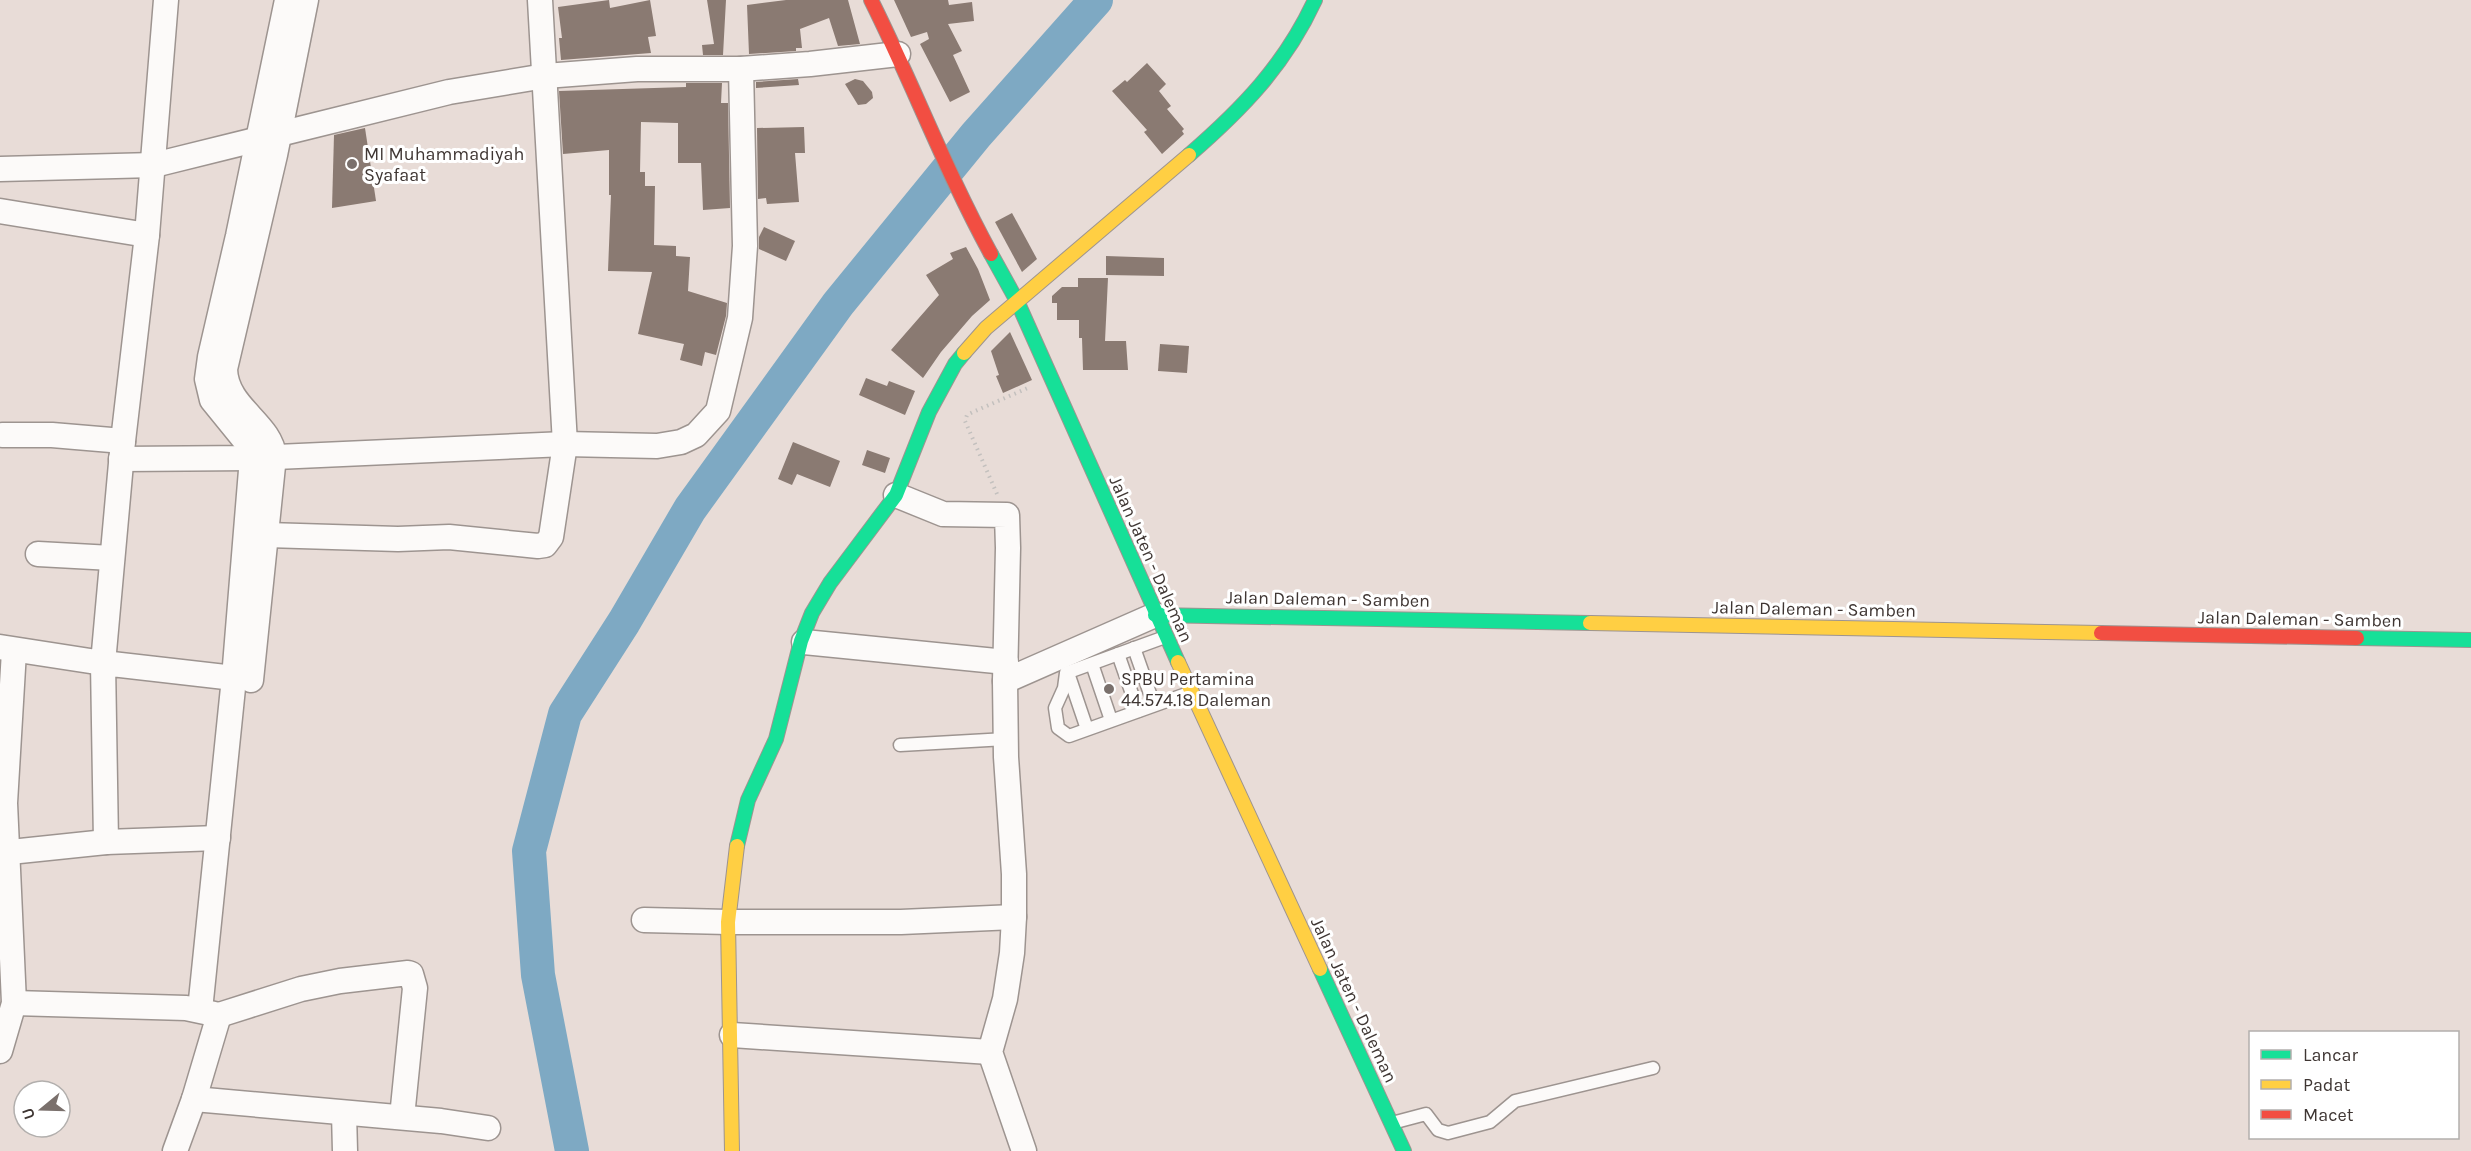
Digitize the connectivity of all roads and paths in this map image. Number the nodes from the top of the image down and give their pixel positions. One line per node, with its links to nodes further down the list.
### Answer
1 (166, 0): 11 (street)
2 (287, 0): 10 (street)
3 (306, 0): 10 (street)
4 (540, 0): 9 (street)
5 (871, 0): 7 (main road, Jalan Jaten - Daleman)
6 (1316, 0): 15 (main road)
7 (898, 54): 8 (street); 15 (main road, Jalan Jaten - Daleman)
8 (741, 69): 9 (street); 18 (street)
9 (545, 76): 10 (street); 18 (street)
10 (267, 138): 11 (street); 20 (street)
11 (154, 165): 12 (street); 14 (street)
12 (0, 169)
13 (0, 211): 14 (street)
14 (147, 235): 19 (street)
15 (1017, 301): 16 (main road, Jalan Jaten - Daleman); 21 (main road)
16 (1052, 378): 22 (path); 26 (main road, Jalan Jaten - Daleman)
17 (2, 435): 19 (street)
18 (565, 444): 20 (street); 23 (street)
19 (122, 450): 20 (street); 25 (street)
20 (263, 457): 23 (street); 37 (street)
21 (896, 495): 22 (street); 29 (main road)
22 (1007, 515): 35 (street)
23 (267, 535): 37 (street)
24 (38, 554): 25 (street)
25 (112, 558): 33 (street)
26 (1155, 615): 27 (main road, Jalan Jaten - Daleman); 28 (main road, Jalan Daleman - Samben); 35 (street)
27 (1166, 636): 30 (lane); 38 (main road, Jalan Jaten - Daleman)
28 (2471, 640)
29 (806, 642): 35 (street); 50 (main road)
30 (1134, 648): 32 (lane); 39 (lane)
31 (7, 649): 33 (street); 47 (street)
32 (1118, 654): 34 (lane); 40 (lane)
33 (104, 663): 37 (street); 46 (street)
34 (1092, 664): 36 (lane); 41 (lane)
35 (1005, 672): 43 (street)
36 (1068, 673): 42 (lane); 42 (lane)
37 (242, 679): 45 (street)
38 (1191, 692): 39 (lane); 60 (main road, Jalan Jaten - Daleman)
39 (1154, 705): 40 (lane)
40 (1138, 711): 41 (lane)
41 (1111, 720): 42 (lane)
42 (1087, 729)
43 (1006, 740): 44 (lane); 48 (street)
44 (900, 745)
45 (218, 838): 46 (street); 52 (street)
46 (106, 842): 47 (street)
47 (4, 852): 51 (street)
48 (1014, 917): 50 (street); 55 (street)
49 (644, 920): 50 (street)
50 (733, 922): 53 (main road)
51 (14, 1003): 52 (street); 54 (street)
52 (209, 1012): 57 (street); 59 (street)
53 (738, 1036): 55 (street); 64 (main road)
54 (0, 1051)
55 (990, 1052): 65 (street)
56 (1653, 1068): 60 (lane)
57 (194, 1099): 58 (street); 62 (street)
58 (344, 1113): 59 (street); 63 (street)
59 (402, 1117): 61 (street)
60 (1391, 1124): 66 (main road, Jalan Jaten - Daleman)
61 (489, 1128)
62 (175, 1151)
63 (345, 1151)
64 (732, 1151)
65 (1024, 1151)
66 (1404, 1151)

